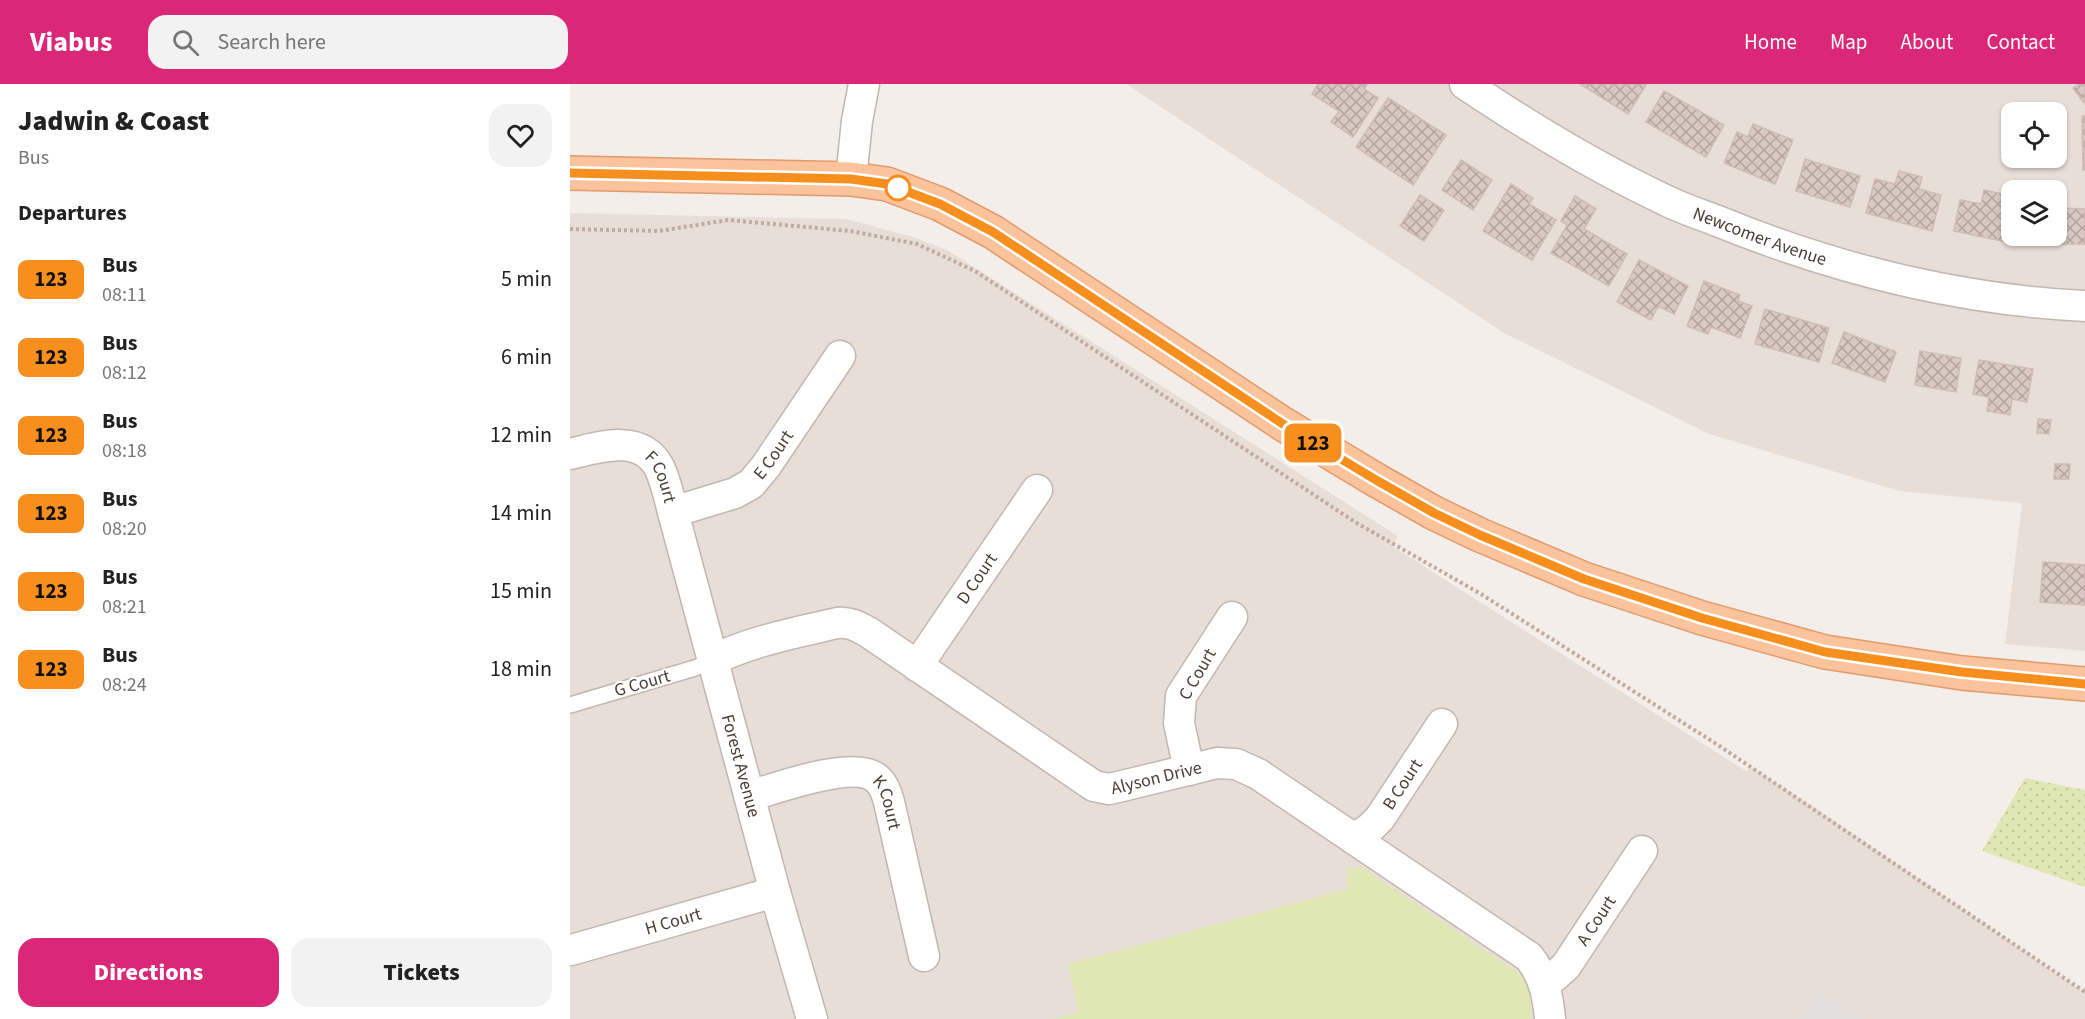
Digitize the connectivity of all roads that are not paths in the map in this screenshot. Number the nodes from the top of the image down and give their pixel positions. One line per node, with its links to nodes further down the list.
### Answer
1 (864, 84): 4 (street)
2 (1465, 84): 5 (street, Newcomer Avenue)
3 (570, 173): 4 (main road)
4 (851, 179): 13 (main road)
5 (2085, 306)
6 (840, 356): 9 (street, E Court)
7 (570, 454): 9 (street, F Court)
8 (1037, 489): 12 (street, D Court)
9 (673, 512): 11 (street, Forest Avenue)
10 (1232, 617): 16 (street, C Court)
11 (713, 660): 12 (street, Alyson Drive); 14 (lane, G Court); 17 (street, Forest Avenue)
12 (917, 666): 16 (street, Alyson Drive)
13 (2085, 684)
14 (570, 705)
15 (1442, 724): 18 (street, B Court)
16 (1189, 770): 18 (street, Alyson Drive)
17 (750, 796): 20 (street, Forest Avenue); 22 (street, K Court)
18 (1354, 839): 23 (street, Alyson Drive)
19 (1642, 851): 23 (street, A Court)
20 (775, 892): 21 (street, H Court); 24 (street, Forest Avenue)
21 (570, 950)
22 (924, 956)
23 (1544, 982): 25 (street, Alyson Drive)
24 (812, 1019)
25 (1550, 1019)

